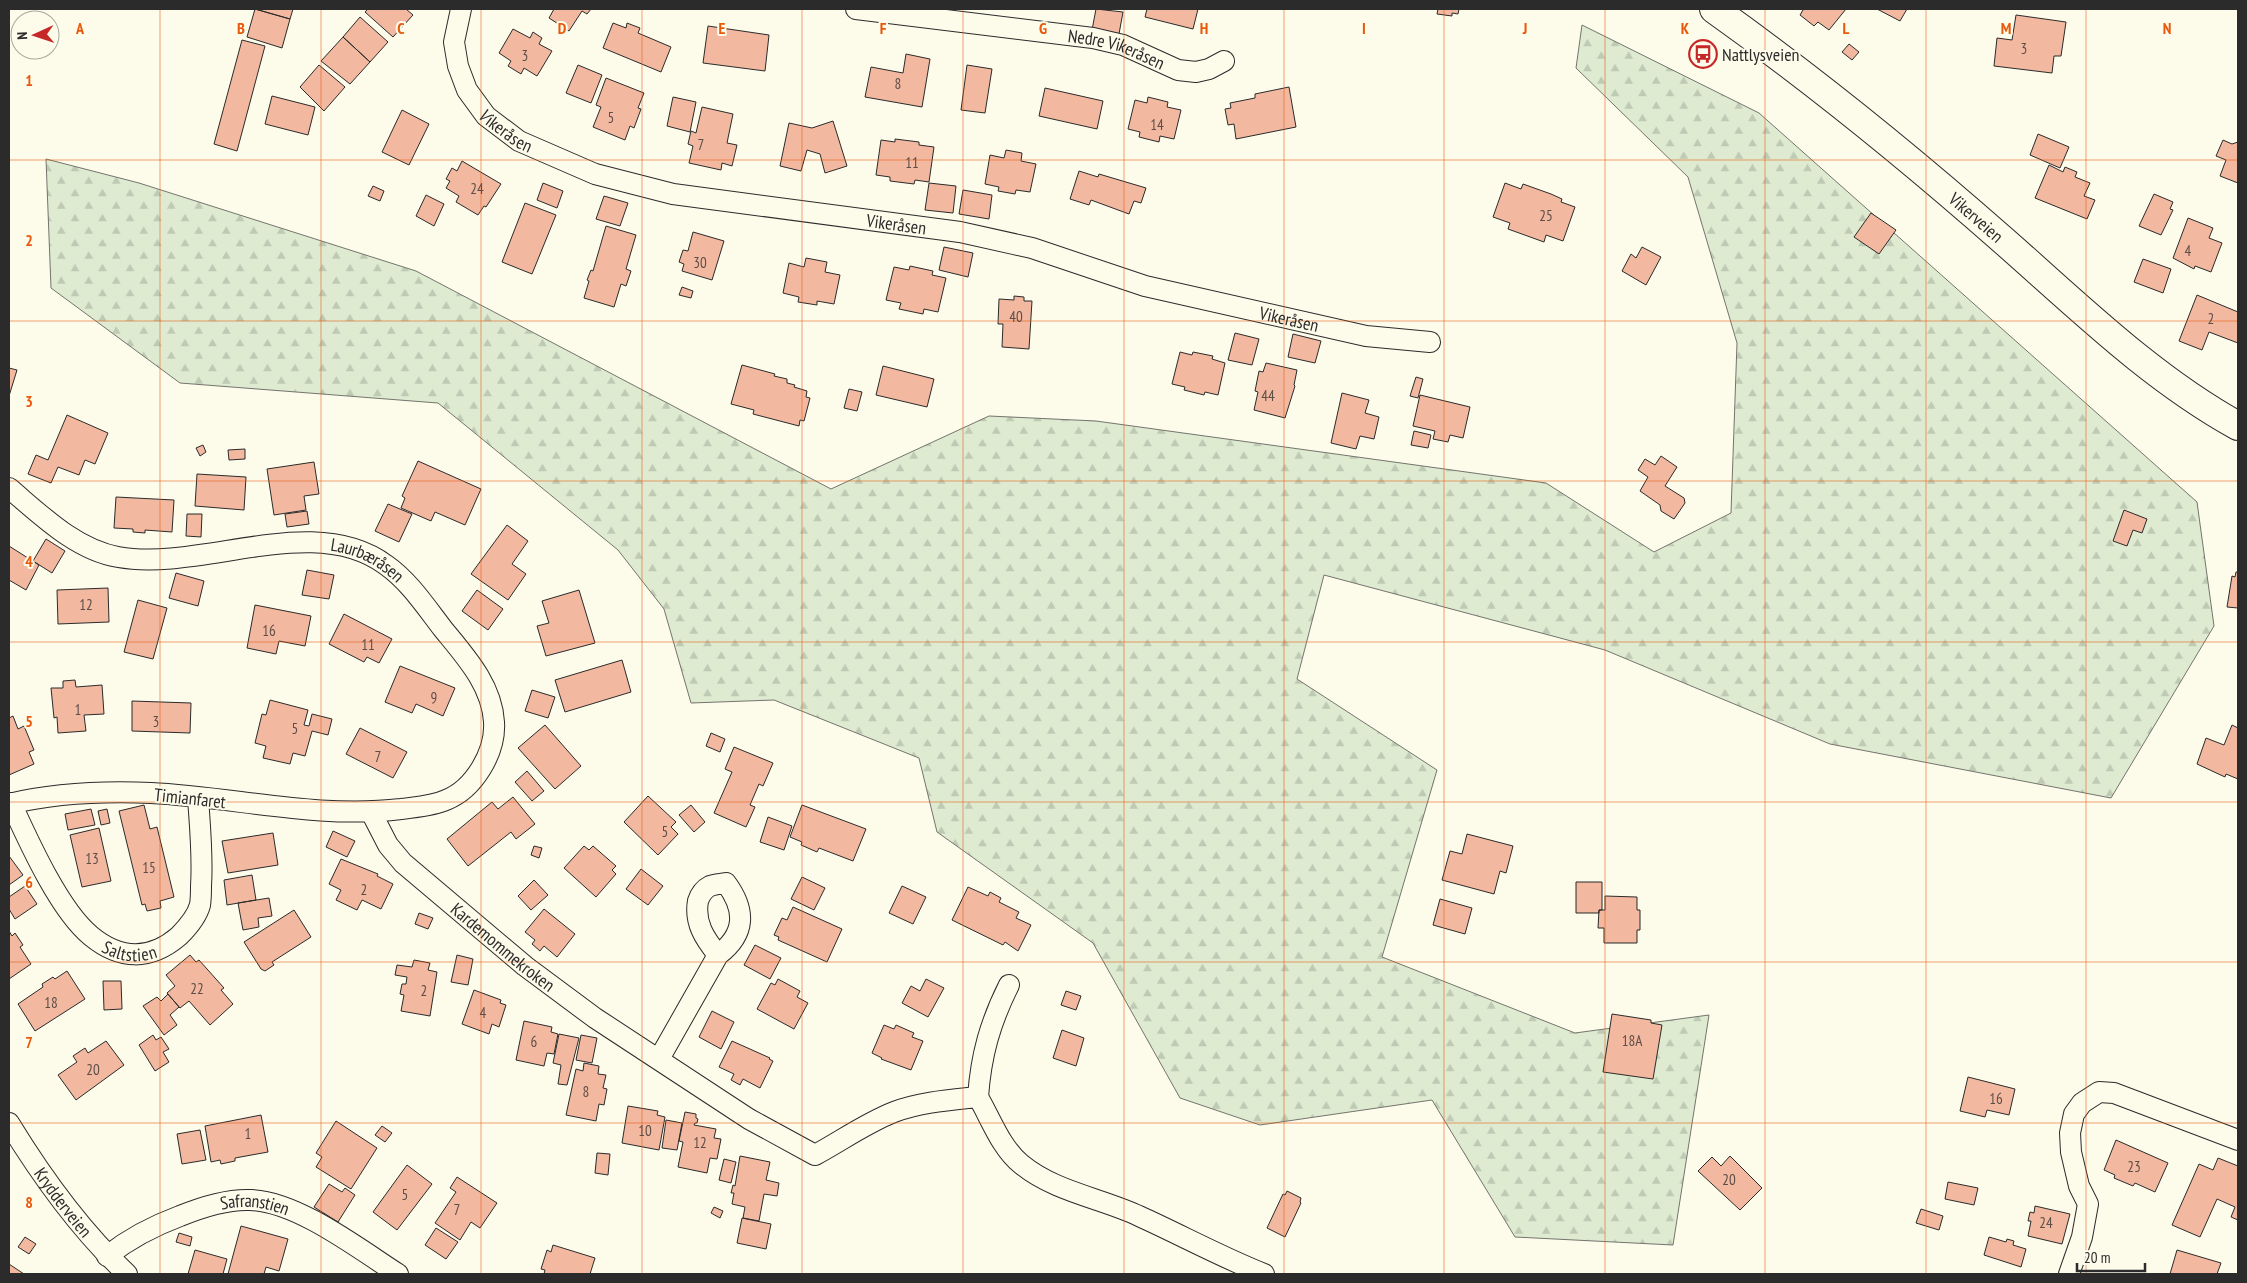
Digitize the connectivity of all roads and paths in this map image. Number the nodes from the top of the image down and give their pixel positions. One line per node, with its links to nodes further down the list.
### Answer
1 (461, 9): 5 (street, Vikeråsen)
2 (856, 9): 4 (street, Nedre Vikeråsen)
3 (1714, 9): 6 (main road, Vikerveien)
4 (1224, 61)
5 (1430, 342)
6 (2238, 426)
7 (9, 488): 10 (street, Laurbæråsen)
8 (198, 798): 9 (street, Timianfaret); 9 (street, Saltstien); 10 (street, Timianfaret)
9 (10, 804)
10 (371, 812): 13 (street, Kardemommekroken)
11 (718, 955): 13 (street)
12 (1009, 985): 14 (street)
13 (659, 1059): 14 (street, Kardemommekroken)
14 (978, 1097): 20 (street)
15 (9, 1123): 17 (street, Krydderveien)
16 (2238, 1140): 21 (street)
17 (107, 1256): 18 (street, Krydderveien); 19 (street, Safranstien)
18 (127, 1274)
19 (398, 1274)
20 (1264, 1274)
21 (2070, 1274)

